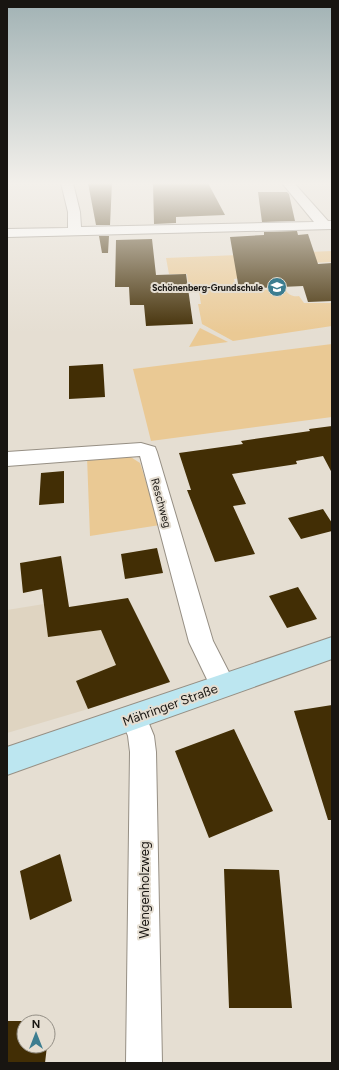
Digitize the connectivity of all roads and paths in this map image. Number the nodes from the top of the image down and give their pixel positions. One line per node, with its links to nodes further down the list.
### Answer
1 (7, 459): 3 (street, Reschweg)
2 (332, 648): 3 (street, Mähringer Straße)
3 (223, 686): 4 (street, Mähringer Straße)
4 (134, 718): 5 (street, Mähringer Straße); 6 (street, Wengenholzweg)
5 (7, 761)
6 (144, 1063)

